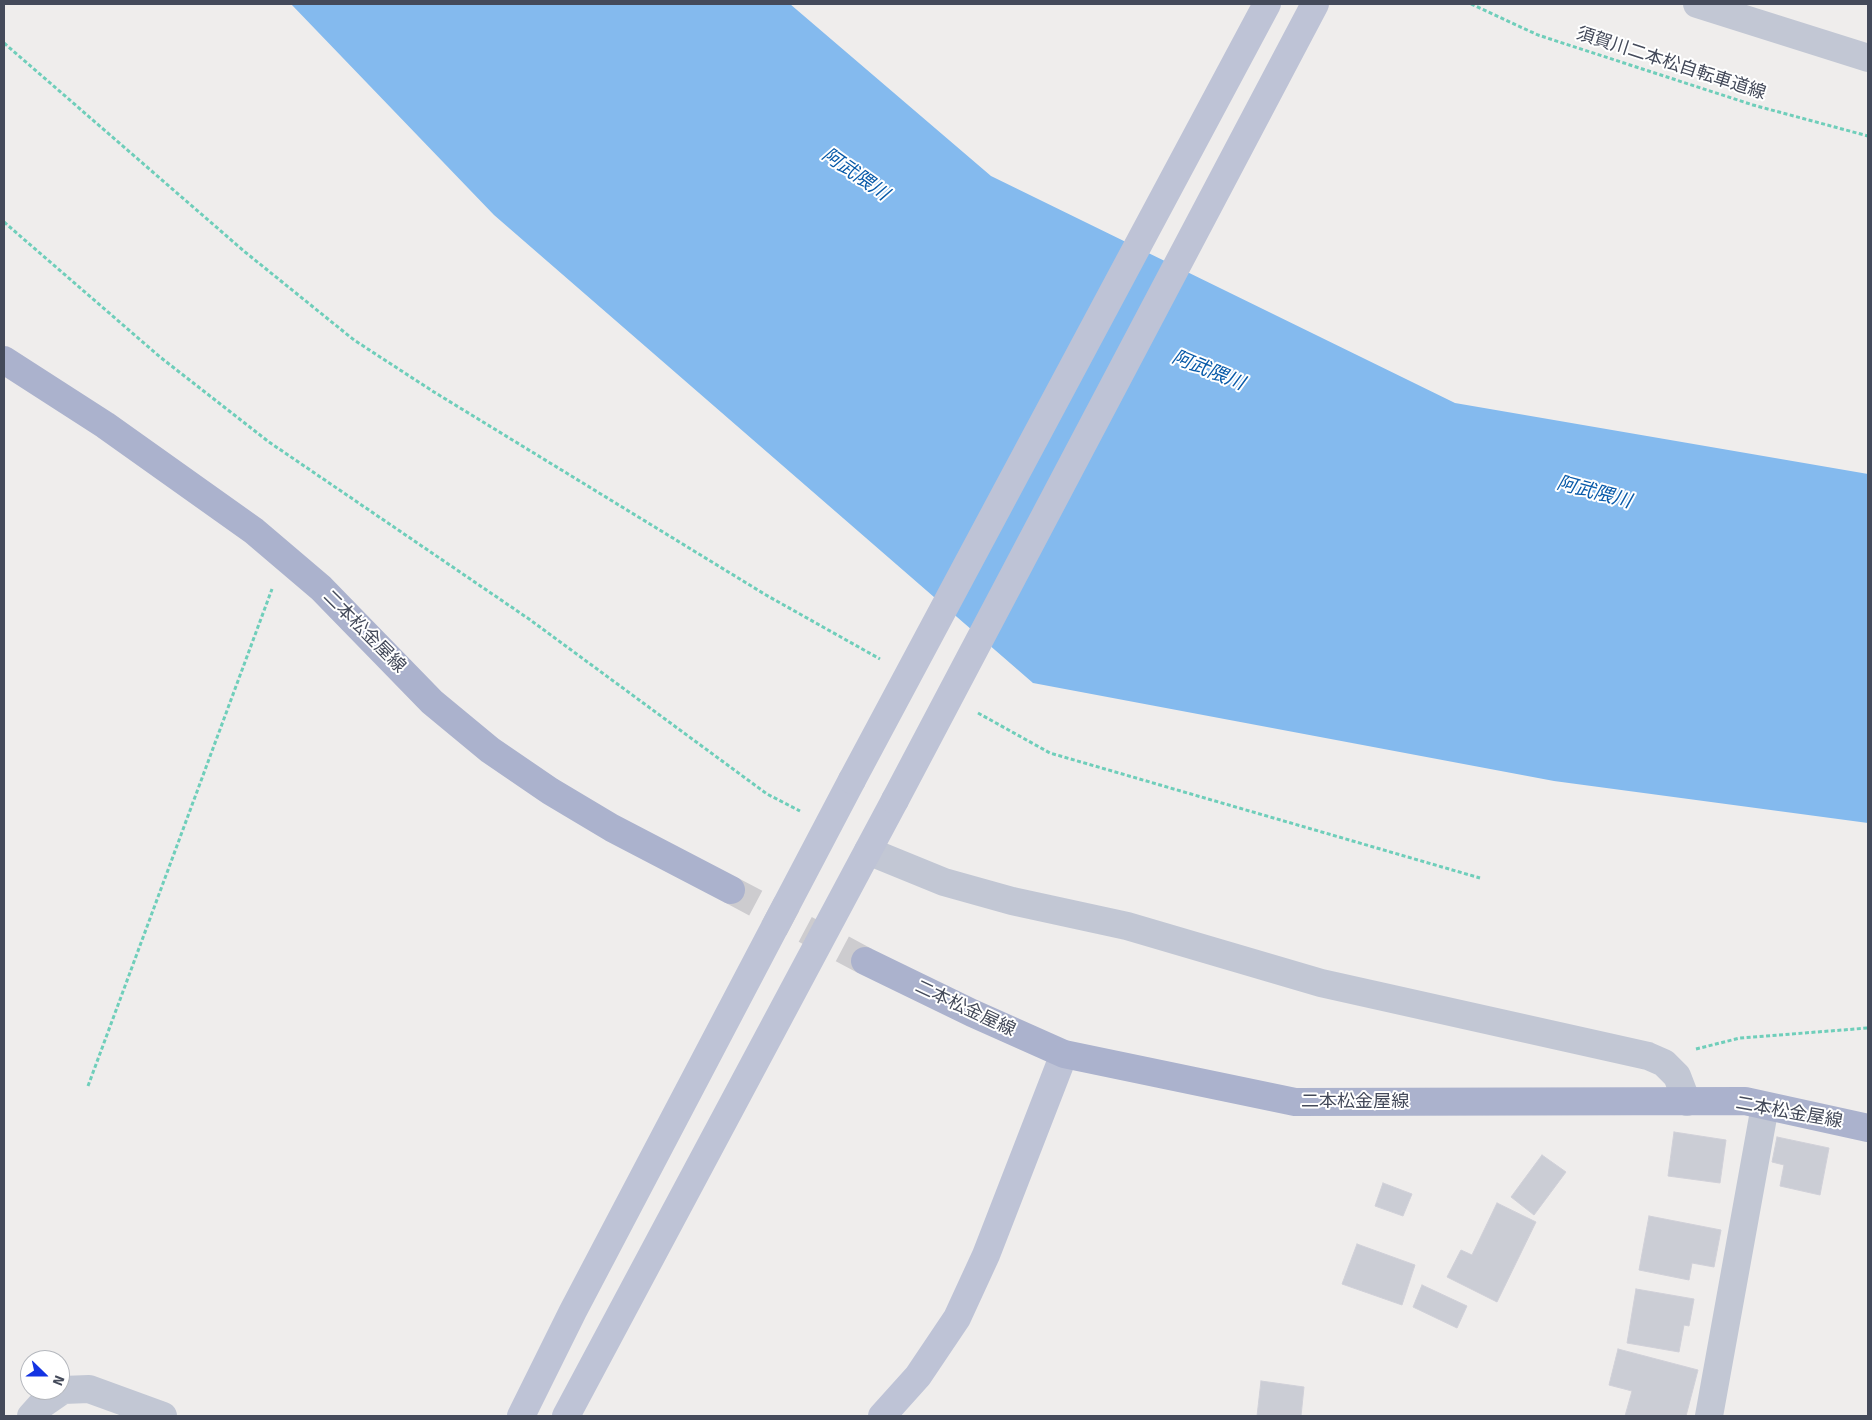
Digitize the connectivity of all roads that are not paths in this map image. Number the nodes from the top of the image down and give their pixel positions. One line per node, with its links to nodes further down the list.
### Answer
1 (1266, 4): 16 (street, bridge)
2 (1315, 4): 6 (street, bridge)
3 (1698, 4): 4 (street)
4 (1868, 58)
5 (4, 360): 7 (main road, 二本松金屋線)
6 (868, 851): 10 (street); 17 (street)
7 (732, 890)
8 (864, 961): 9 (main road, 二本松金屋線)
9 (1064, 1054): 10 (main road, 二本松金屋線); 13 (street)
10 (1687, 1102): 11 (main road, 二本松金屋線)
11 (1765, 1106): 12 (main road, 二本松金屋線); 18 (street)
12 (1868, 1128)
13 (887, 1415)
14 (31, 1416): 15 (street)
15 (163, 1416)
16 (521, 1416)
17 (566, 1416)
18 (1709, 1416)

